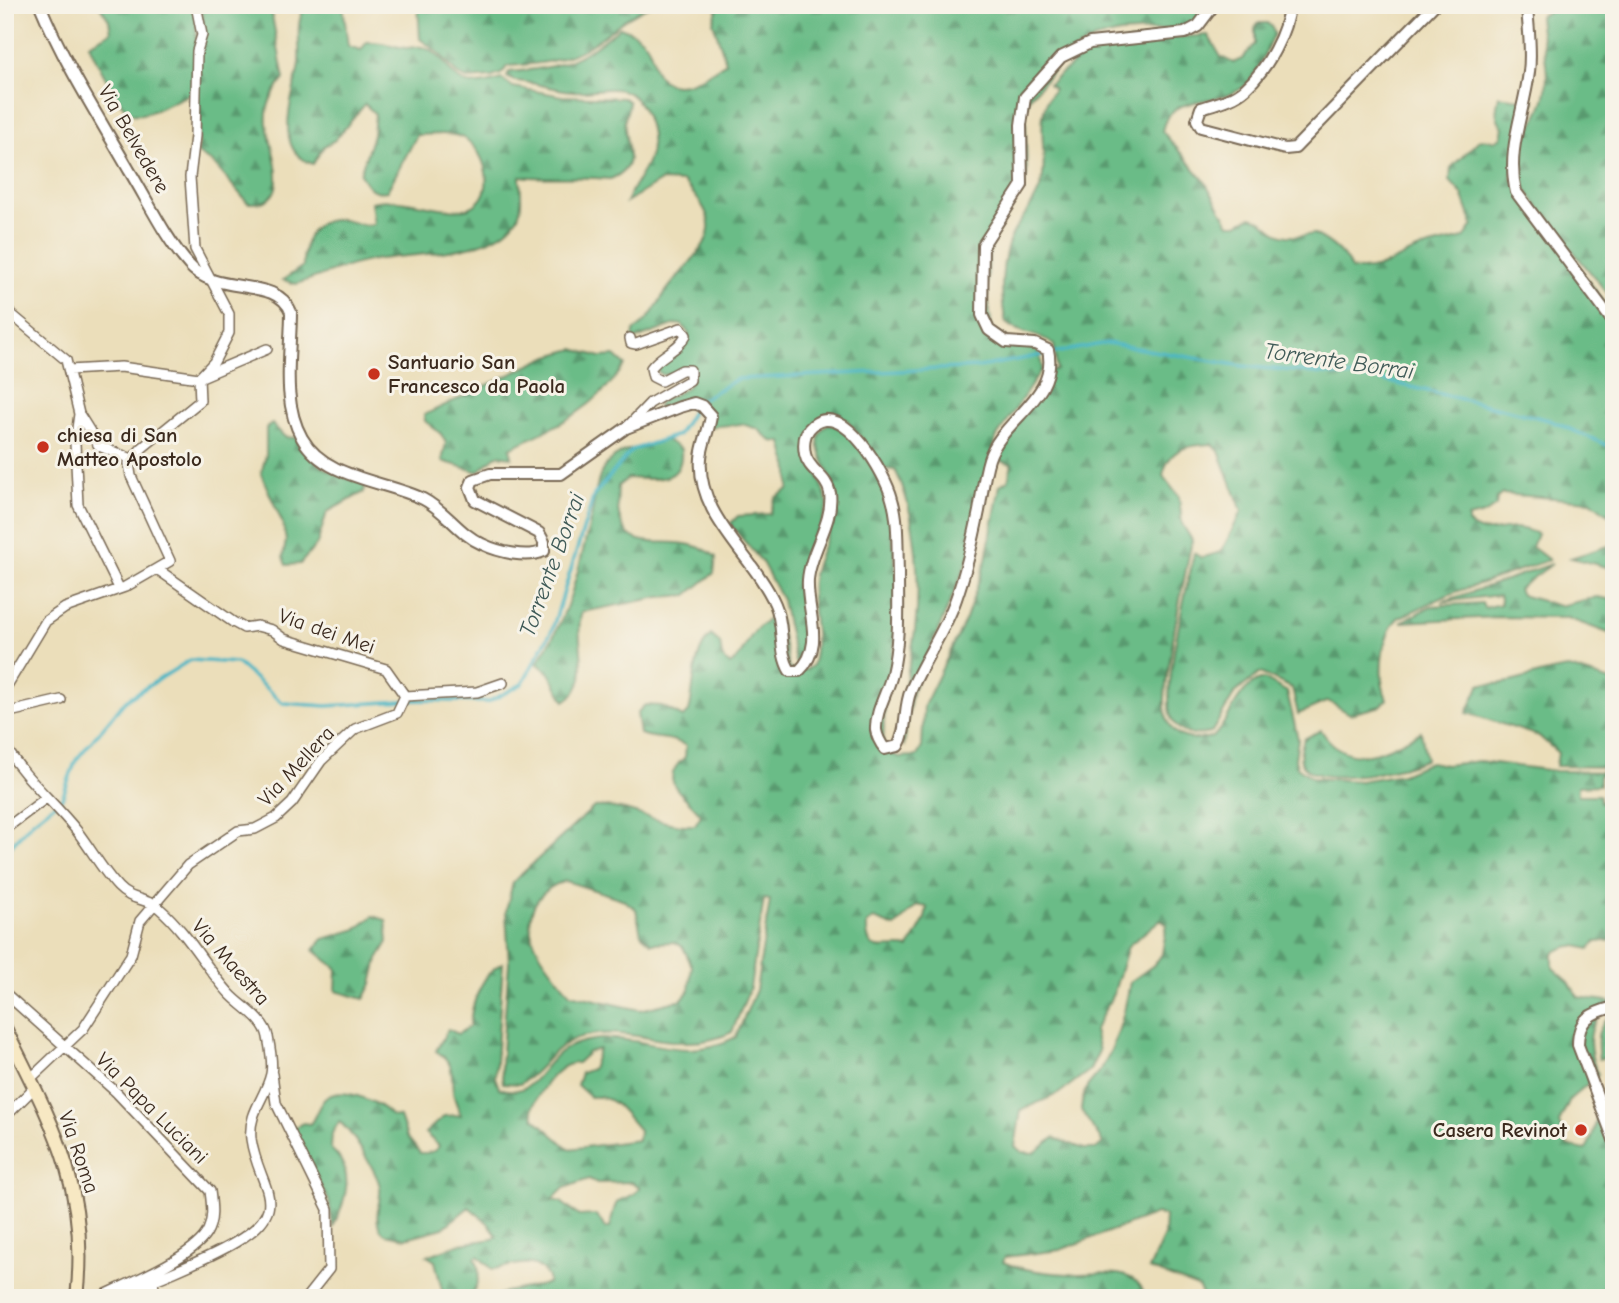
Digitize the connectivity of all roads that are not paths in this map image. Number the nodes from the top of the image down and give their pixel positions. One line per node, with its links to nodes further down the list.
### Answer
1 (40, 5): 7 (street, Via Belvedere)
2 (196, 5): 7 (street)
3 (1214, 5): 15 (street)
4 (1289, 5): 5 (street)
5 (1434, 5)
6 (1527, 5): 9 (street)
7 (211, 281): 13 (street); 15 (street)
8 (5, 309): 12 (street)
9 (1614, 323)
10 (630, 338): 15 (street)
11 (267, 349): 13 (street)
12 (69, 370): 13 (street); 14 (street)
13 (199, 378): 16 (street)
14 (79, 414): 16 (street); 18 (street)
15 (626, 428)
16 (132, 459): 17 (street)
17 (157, 569): 18 (street); 22 (street, Via dei Mei)
18 (119, 588): 20 (street)
19 (503, 683): 22 (street)
20 (5, 689)
21 (61, 700): 23 (street)
22 (404, 700): 27 (street, Via Mellera)
23 (5, 713)
24 (5, 746): 25 (street, Via Maestra)
25 (48, 800): 26 (street); 27 (street, Via Maestra)
26 (5, 829)
27 (154, 905): 31 (street, Via Mellera); 32 (street, Via Maestra)
28 (5, 993): 31 (street, Via Papa Luciani)
29 (1614, 1007): 35 (street)
30 (5, 1028): 33 (main road, Via Roma)
31 (65, 1048): 33 (street, Via Mellera); 37 (street, Via Papa Luciani)
32 (272, 1072): 36 (street); 41 (street, Via Maestra)
33 (32, 1084): 34 (street, Via Mellera); 38 (main road, Via Roma)
34 (5, 1117)
35 (1614, 1140)
36 (153, 1281): 37 (street); 40 (street)
37 (113, 1291): 39 (street, Via Papa Luciani)
38 (77, 1298)
39 (99, 1298)
40 (155, 1298)
41 (306, 1298)

